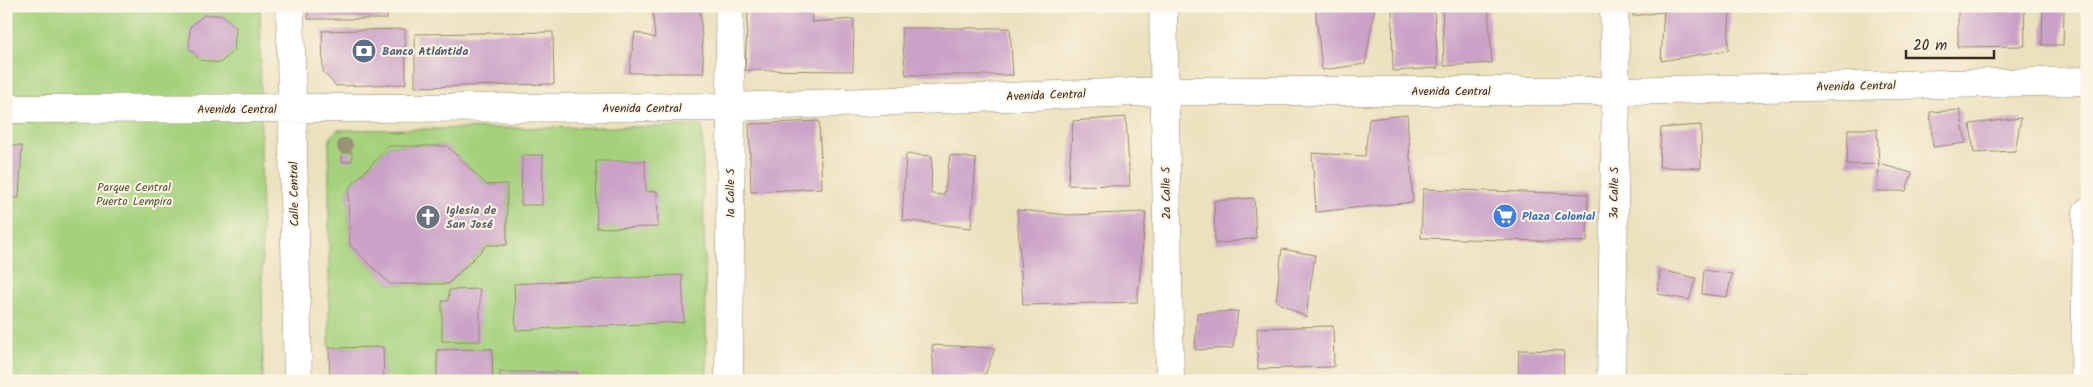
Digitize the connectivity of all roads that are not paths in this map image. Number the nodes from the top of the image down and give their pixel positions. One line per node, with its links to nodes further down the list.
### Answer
1 (290, 6): 10 (street, Calle Central)
2 (729, 6): 8 (street, 1a Calle S)
3 (1163, 6): 6 (street, 2a Calle S)
4 (1614, 6): 7 (street, 3a Calle S)
5 (2087, 81): 7 (street, Avenida Central)
6 (1164, 91): 7 (street, Avenida Central); 8 (street, Avenida Central); 14 (street, 2a Calle S)
7 (1616, 91): 15 (street, 3a Calle S)
8 (731, 107): 10 (street, Avenida Central); 13 (street, 1a Calle S)
9 (6, 109): 10 (street, Avenida Central)
10 (291, 109): 12 (street, Calle Central)
11 (2087, 212): 16 (street)
12 (298, 381)
13 (728, 381)
14 (1170, 381)
15 (1611, 381)
16 (2085, 381)

